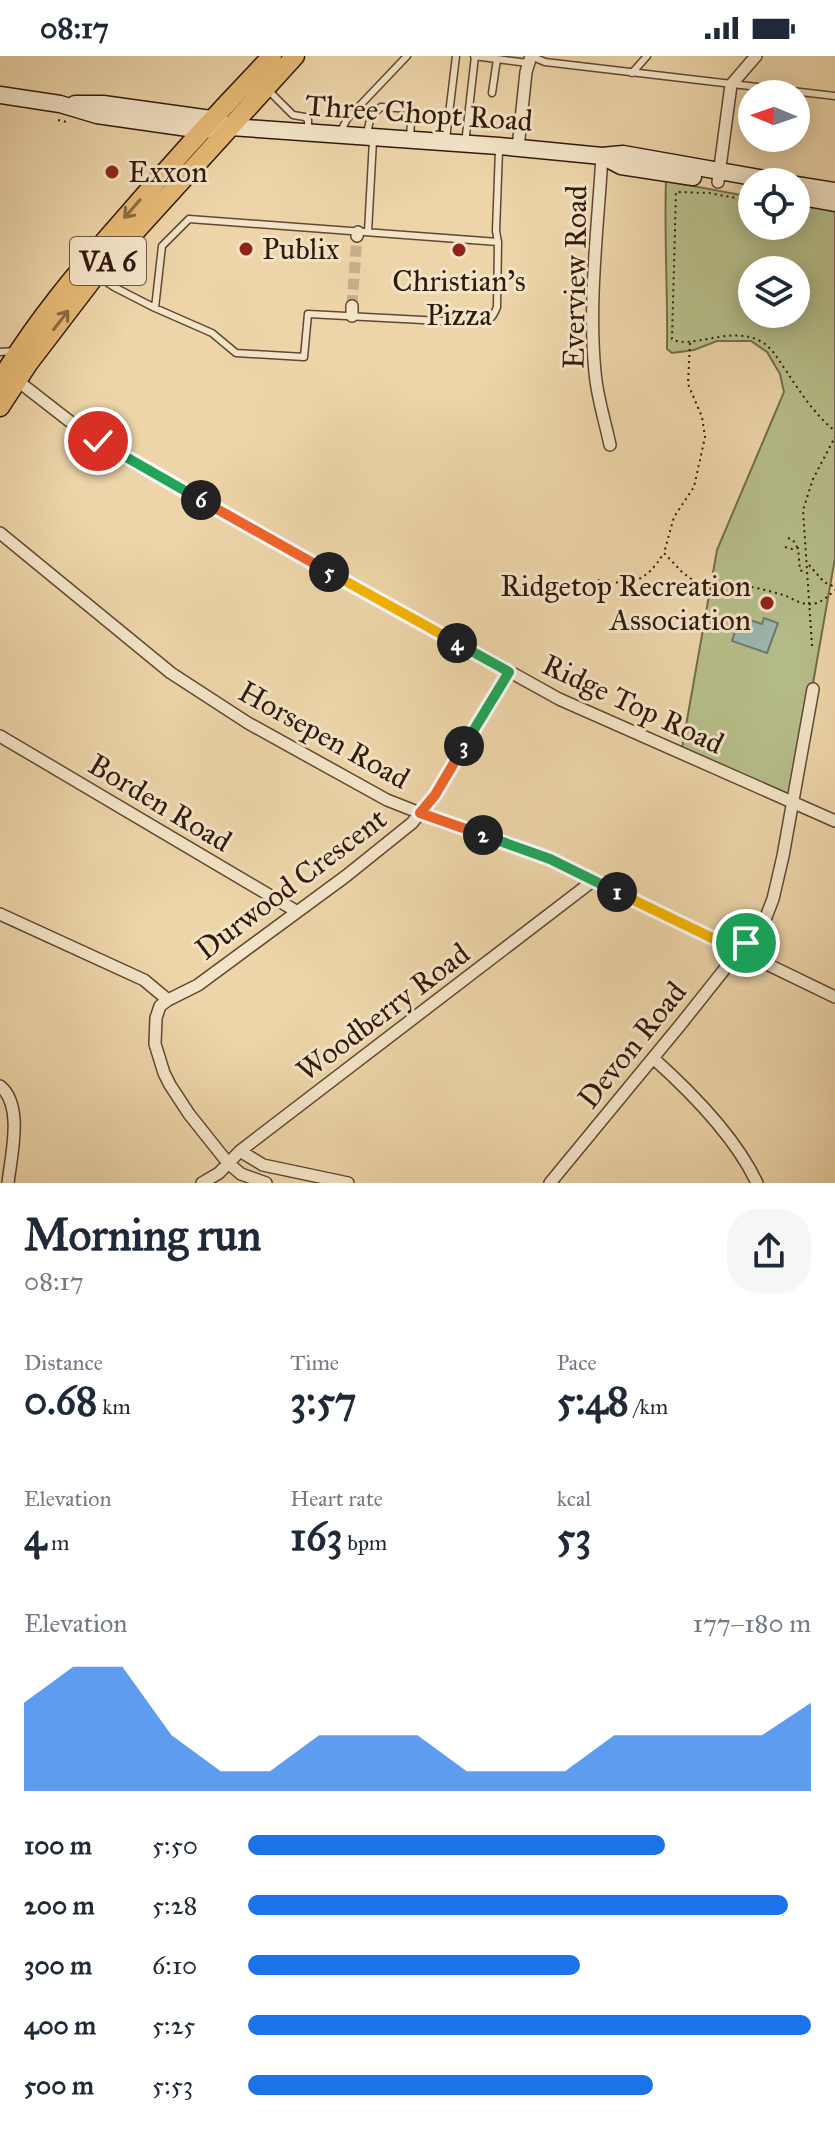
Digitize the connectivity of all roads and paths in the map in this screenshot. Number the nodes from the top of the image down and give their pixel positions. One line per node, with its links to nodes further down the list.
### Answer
1 (272, 56): 18 (main road, VA 6)
2 (295, 56): 12 (main road, VA 6)
3 (407, 56): 21 (lane)
4 (456, 56): 24 (lane)
5 (474, 56): 9 (lane); 25 (lane)
6 (647, 56): 10 (lane)
7 (756, 56): 11 (street)
8 (530, 58): 9 (lane); 10 (lane); 27 (street)
9 (497, 59): 13 (lane)
10 (632, 73): 11 (lane)
11 (731, 85): 15 (lane); 29 (street)
12 (266, 88): 19 (main road, VA 6); 20 (lane)
13 (492, 93)
14 (0, 95): 16 (main road, Three Chopt Road)
15 (835, 96)
16 (59, 112): 17 (path); 18 (main road, Three Chopt Road)
17 (67, 122)
18 (207, 124): 19 (main road, Three Chopt Road); 42 (main road, VA 6, one-way to 42)
19 (231, 127): 20 (main road, Three Chopt Road); 39 (main road, VA 6)
20 (308, 133): 21 (main road, Three Chopt Road)
21 (339, 135): 22 (main road, Three Chopt Road)
22 (369, 137): 23 (main road, Three Chopt Road); 23 (lane); 37 (lane)
23 (410, 140): 24 (main road, Three Chopt Road)
24 (446, 143): 25 (main road, Three Chopt Road)
25 (465, 144): 26 (main road, Three Chopt Road)
26 (499, 146): 27 (main road, Three Chopt Road); 38 (lane)
27 (518, 148): 28 (main road, Three Chopt Road)
28 (602, 156): 29 (main road, Three Chopt Road); 48 (street, Everview Road)
29 (713, 182): 30 (main road, Three Chopt Road); 31 (main road, Three Chopt Road); 34 (path); 41 (path)
30 (738, 182)
31 (738, 186)
32 (810, 187): 33 (main road)
33 (835, 191)
34 (738, 194)
35 (810, 199): 36 (main road)
36 (835, 203)
37 (361, 233): 38 (lane); 40 (lane)
38 (498, 242): 40 (lane)
39 (96, 275): 40 (lane); 44 (main road, VA 6, one-way to 39)
40 (155, 308)
41 (690, 342): 46 (path); 53 (path)
42 (19, 351): 43 (lane); 44 (main road, VA 6)
43 (0, 352)
44 (7, 377): 45 (main road, VA 6); 60 (street, Ridge Top Road)
45 (0, 407)
46 (835, 431)
47 (835, 437): 54 (path)
48 (610, 445)
49 (0, 533): 64 (street, Horsepen Road)
50 (788, 538): 52 (path)
51 (785, 547): 52 (path)
52 (798, 548): 55 (path)
53 (664, 553): 56 (path); 58 (path)
54 (807, 563): 55 (path); 57 (path)
55 (807, 574): 58 (path)
56 (598, 580)
57 (835, 589): 58 (path)
58 (809, 605): 59 (path)
59 (812, 646)
60 (509, 672): 63 (street, Ridge Top Road); 64 (street, Durwood Crescent)
61 (813, 689): 63 (street, Devon Road)
62 (0, 736): 67 (street, Borden Road)
63 (792, 803): 65 (street, Ridge Top Road); 69 (street, Devon Road)
64 (420, 813): 66 (street, Horsepen Road); 67 (street, Durwood Crescent)
65 (835, 821)
66 (594, 880): 69 (street, Horsepen Road); 74 (street, Woodberry Road)
67 (296, 911): 71 (street, Durwood Crescent)
68 (0, 914): 71 (street)
69 (739, 951): 70 (street, Horsepen Road); 72 (street, Devon Road)
70 (835, 997)
71 (168, 1000): 75 (street)
72 (653, 1058): 80 (street, Devon Road); 81 (street)
73 (0, 1086): 76 (street)
74 (240, 1151): 75 (street, Woodberry Road); 79 (street)
75 (228, 1163): 77 (street, Woodberry Road); 78 (street)
76 (8, 1183)
77 (202, 1183)
78 (266, 1183)
79 (348, 1183)
80 (550, 1183)
81 (757, 1183)

